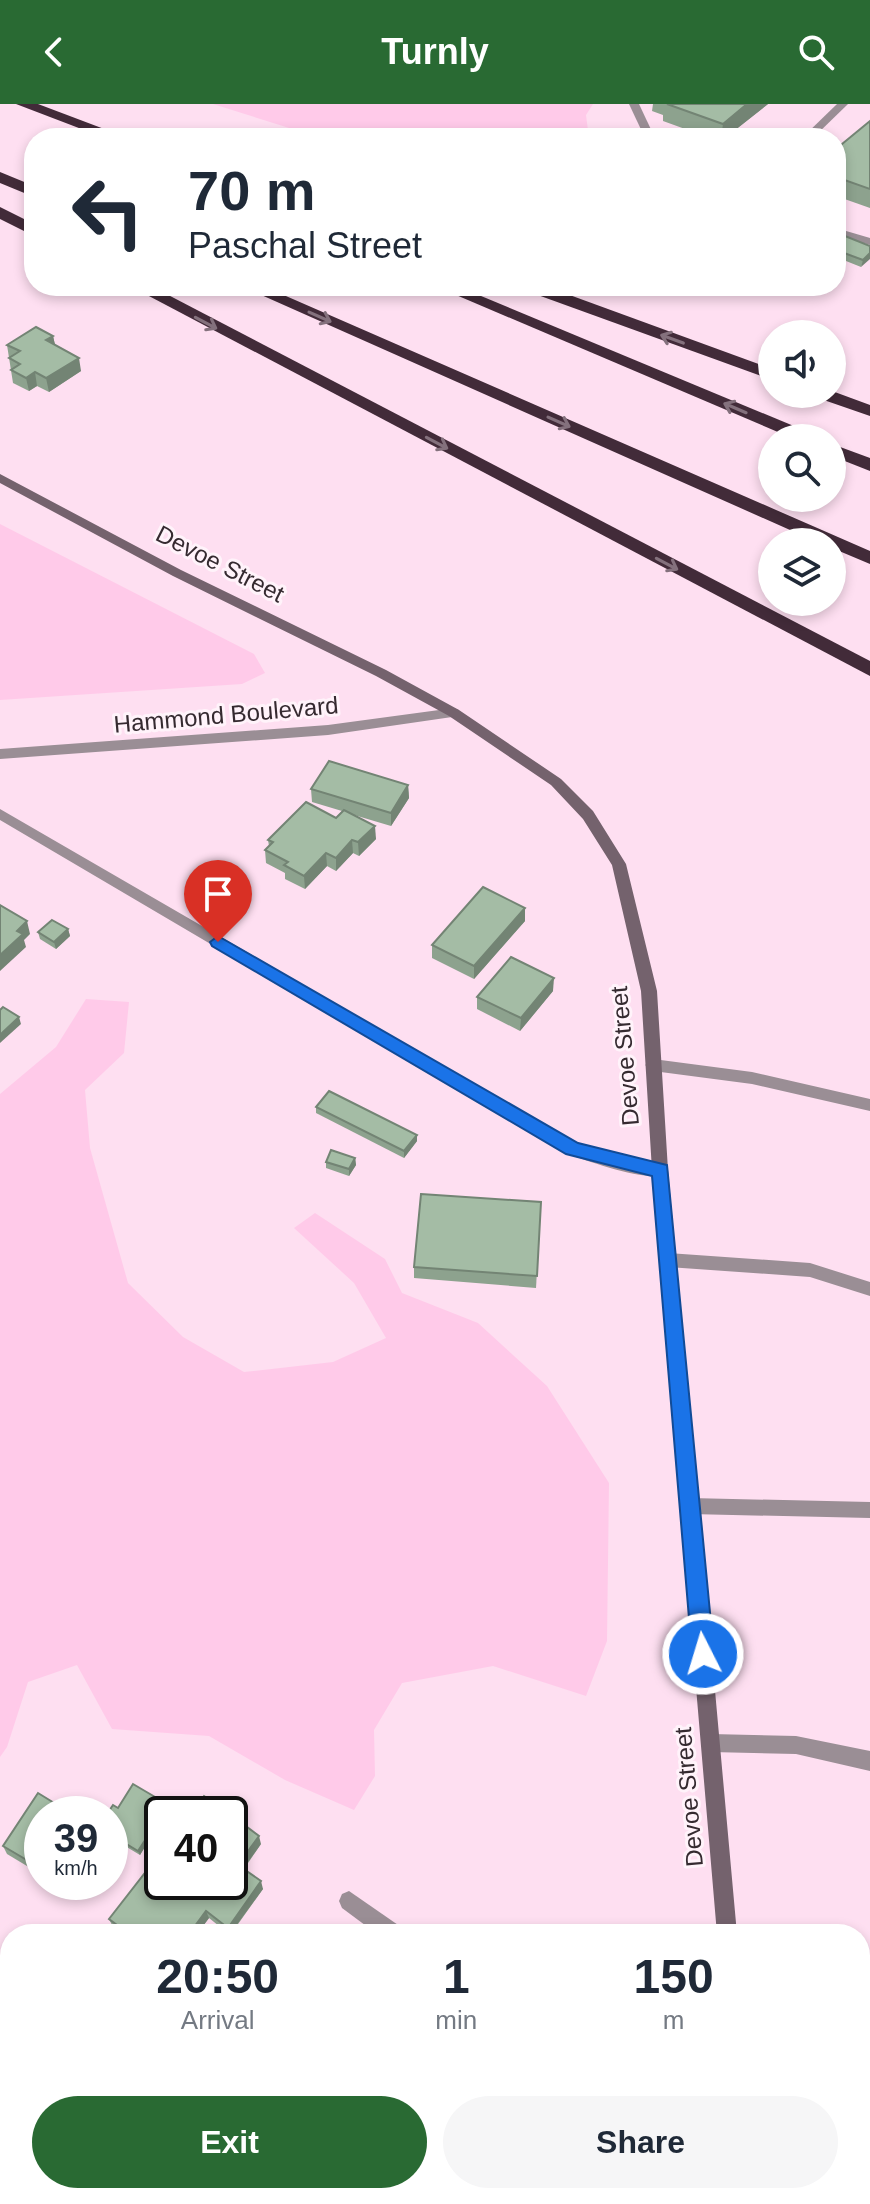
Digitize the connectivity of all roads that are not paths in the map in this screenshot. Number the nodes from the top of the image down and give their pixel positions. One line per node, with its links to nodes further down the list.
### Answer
1 (7, 104): 5 (highway)
2 (24, 104): 6 (highway)
3 (634, 104): 7 (street)
4 (843, 104): 8 (street)
5 (64, 128)
6 (92, 128)
7 (645, 128)
8 (818, 128)
9 (0, 177): 10 (highway)
10 (24, 188)
11 (0, 212): 12 (highway)
12 (24, 225)
13 (846, 234): 14 (street)
14 (870, 242)
15 (157, 296): 27 (highway, one-way to 27)
16 (272, 296): 26 (highway, one-way to 26)
17 (467, 296): 22 (highway, one-way to 17)
18 (557, 296): 19 (highway, one-way to 18)
19 (758, 370)
20 (846, 402): 21 (highway)
21 (870, 411)
22 (773, 424)
23 (846, 455): 24 (highway)
24 (870, 465)
25 (0, 478): 28 (street, Devoe Street)
26 (870, 558)
27 (870, 669)
28 (454, 713): 29 (street, Hammond Boulevard); 31 (street, Devoe Street)
29 (0, 754)
30 (0, 814): 33 (street)
31 (653, 1065): 32 (street); 33 (street, Devoe Street)
32 (870, 1105)
33 (660, 1170): 34 (street, Devoe Street)
34 (668, 1260): 35 (street); 36 (street, Devoe Street)
35 (870, 1289)
36 (690, 1506): 37 (street); 38 (street, Devoe Street)
37 (870, 1510)
38 (711, 1743): 39 (street); 42 (street, Devoe Street)
39 (870, 1761)
40 (349, 1901): 41 (street)
41 (380, 1924)
42 (726, 1924)

